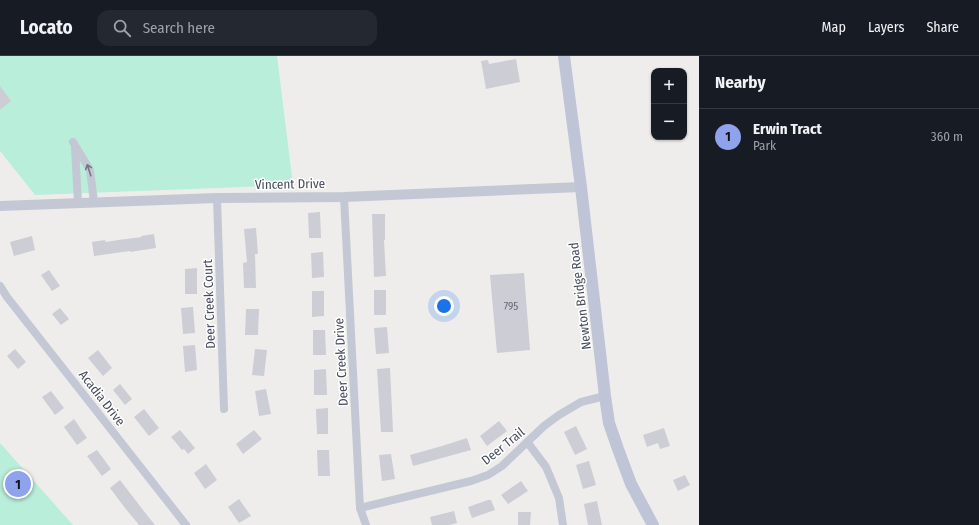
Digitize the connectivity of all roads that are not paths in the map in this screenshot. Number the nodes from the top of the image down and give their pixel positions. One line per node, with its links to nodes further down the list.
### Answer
1 (564, 56): 2 (main road, Newton Bridge Road)
2 (581, 187): 3 (street, Vincent Drive); 9 (main road, Newton Bridge Road)
3 (344, 197): 4 (street, Vincent Drive); 12 (street, Deer Creek Drive)
4 (218, 198): 5 (street, Vincent Drive); 10 (street, Deer Creek Court)
5 (94, 202): 6 (street, Vincent Drive); 6 (street, one-way to 6)
6 (78, 203): 7 (street, Vincent Drive)
7 (0, 206)
8 (0, 286): 13 (street, Acadia Drive)
9 (605, 396): 11 (street, Deer Trail); 16 (main road, Newton Bridge Road)
10 (224, 409)
11 (528, 443): 12 (street, Deer Trail); 15 (street)
12 (360, 508): 14 (street, Deer Creek Drive)
13 (186, 525)
14 (366, 525)
15 (564, 525)
16 (653, 525)

